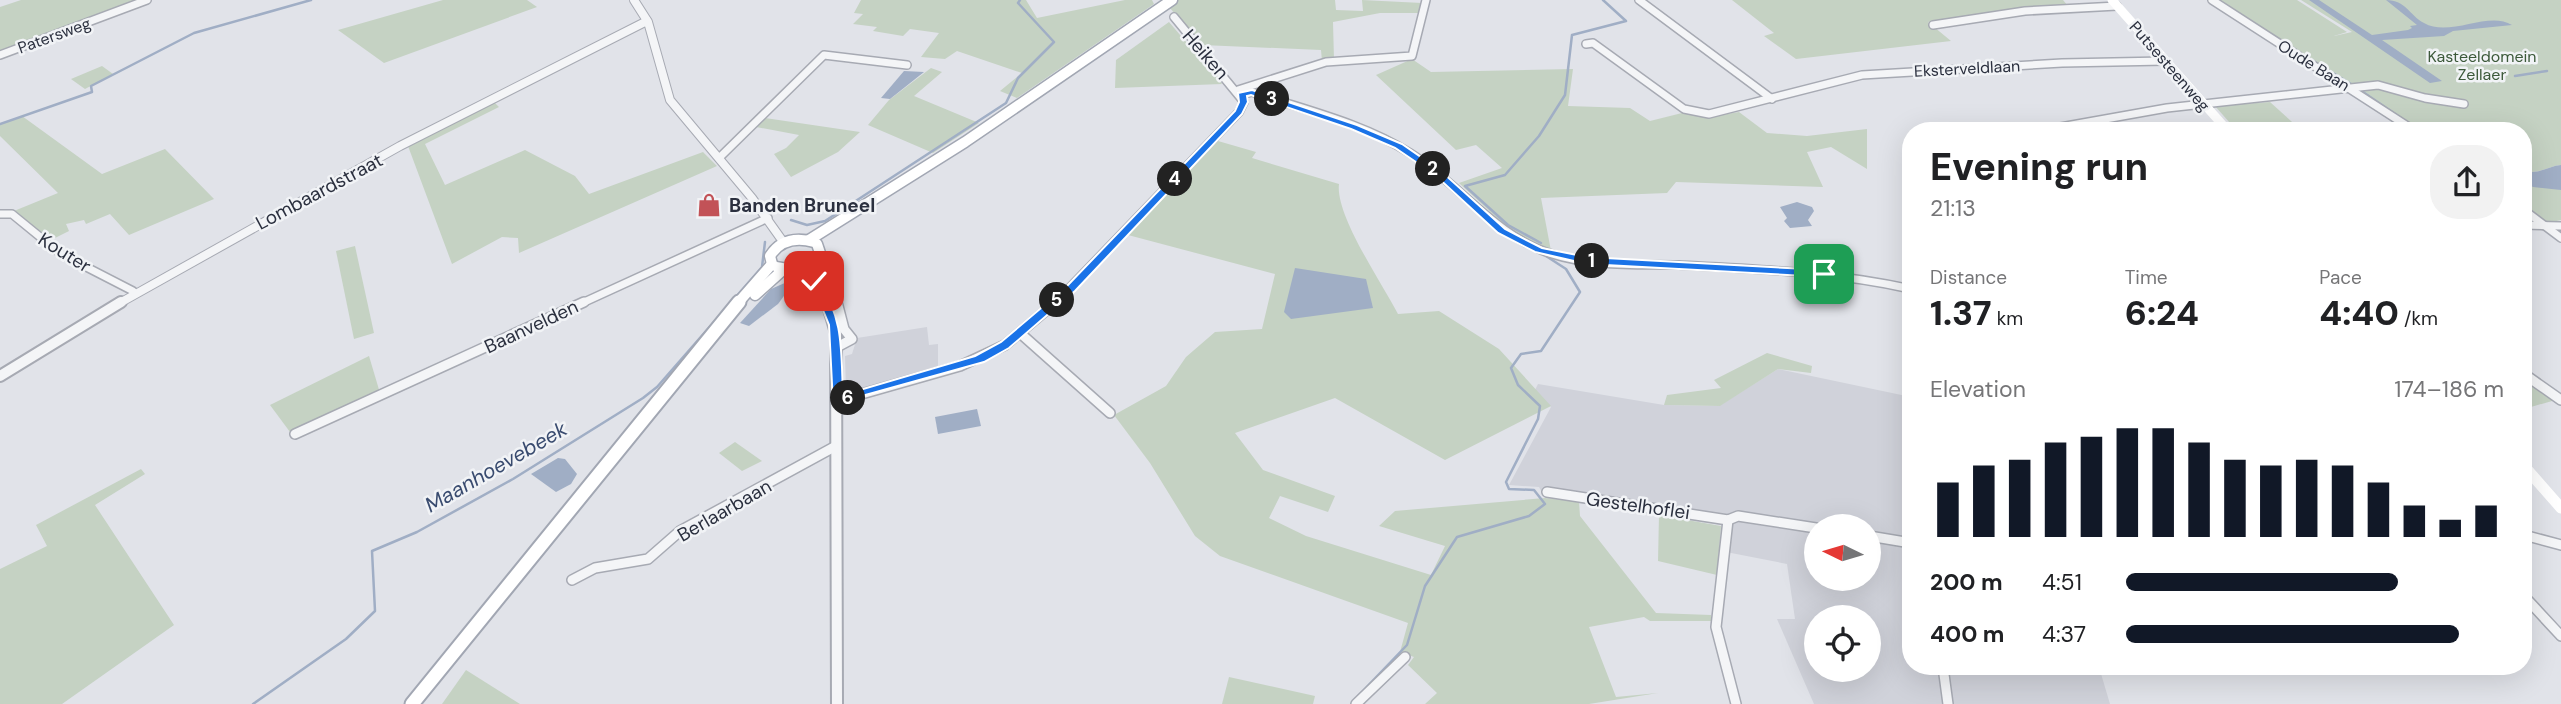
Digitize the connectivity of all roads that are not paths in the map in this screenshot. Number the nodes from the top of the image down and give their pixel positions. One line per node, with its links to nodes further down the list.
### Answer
1 (147, 0): 12 (street, Patersweg)
2 (636, 0): 9 (street)
3 (1426, 0): 16 (street)
4 (1639, 0): 17 (street)
5 (2212, 0): 15 (street, Oude Baan)
6 (2114, 3): 10 (street); 13 (main road, Putsesteenweg)
7 (1167, 4): 31 (main road)
8 (1174, 18): 16 (street, Heiken)
9 (647, 21): 23 (street); 37 (street, Lombaardstraat)
10 (1933, 25)
11 (1586, 44): 17 (street, Eksterveldlaan)
12 (0, 55)
13 (2165, 61): 17 (street, Eksterveldlaan); 18 (main road, Putsesteenweg)
14 (907, 65): 23 (street)
15 (2351, 89): 18 (street); 19 (street); 22 (street, Oude Baan)
16 (1240, 92): 36 (street); 38 (street, Heiken)
17 (1772, 99)
18 (2204, 104): 20 (street); 21 (main road, Putsesteenweg)
19 (2464, 104)
20 (2093, 122)
21 (2220, 122)
22 (2401, 122)
23 (719, 158): 26 (street)
24 (0, 214): 37 (street, Kouter)
25 (2532, 216): 29 (street)
26 (768, 218): 32 (street); 45 (street, Baanvelden)
27 (2532, 226): 29 (street)
28 (2561, 226): 29 (street)
29 (2548, 228): 30 (street)
30 (2561, 238)
31 (813, 242): 32 (main road); 33 (main road)
32 (784, 243): 35 (main road)
33 (805, 266): 35 (main road); 39 (street)
34 (820, 266): 39 (street)
35 (778, 267): 61 (main road)
36 (1902, 287)
37 (133, 291): 40 (street, Lombaardstraat)
38 (1020, 333): 43 (street, Heiken); 44 (street)
39 (837, 346): 43 (street)
40 (0, 376)
41 (2532, 380): 42 (street)
42 (2561, 400)
43 (837, 401): 46 (street)
44 (1110, 413)
45 (295, 434)
46 (836, 446): 56 (street, Berlaarbaan); 62 (street)
47 (2532, 475): 49 (main road)
48 (1547, 492): 50 (street, Gestelhoflei)
49 (2561, 508)
50 (1728, 520): 51 (street, Gestelhoflei); 64 (street)
51 (1804, 526)
52 (2532, 537): 55 (street)
53 (1881, 538): 54 (street)
54 (1902, 542)
55 (2561, 543)
56 (572, 580)
57 (2532, 605): 58 (street)
58 (2561, 636)
59 (1405, 657): 63 (street)
60 (1944, 675): 65 (street)
61 (412, 704)
62 (837, 704)
63 (1356, 704)
64 (1736, 704)
65 (1948, 704)

